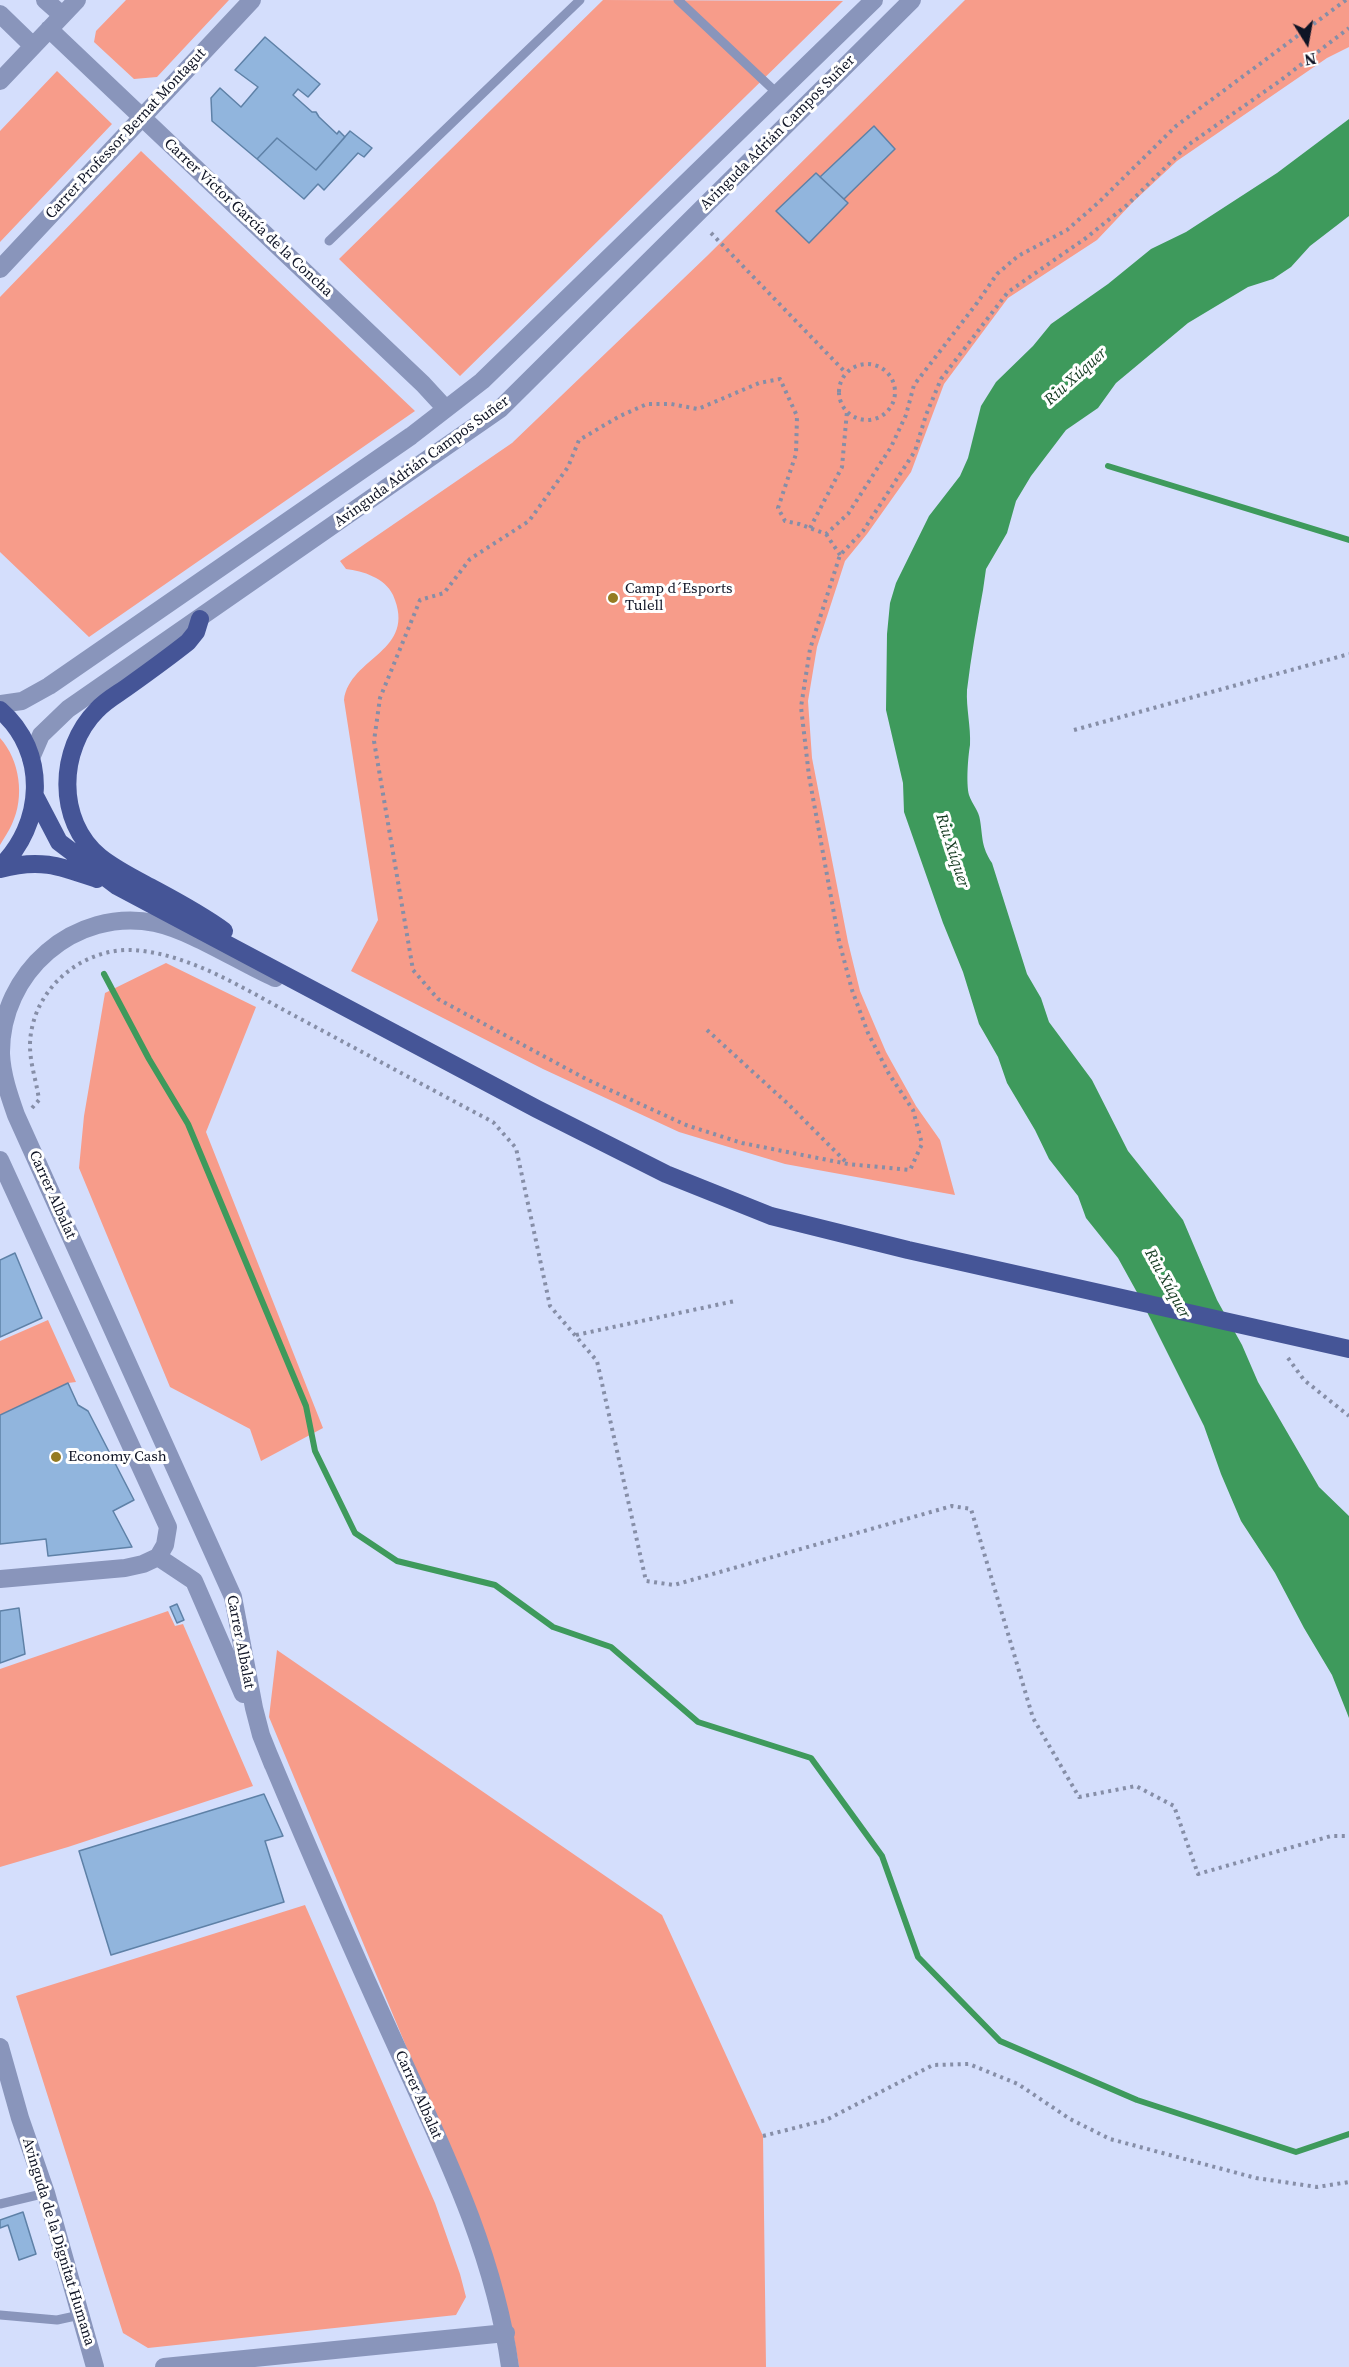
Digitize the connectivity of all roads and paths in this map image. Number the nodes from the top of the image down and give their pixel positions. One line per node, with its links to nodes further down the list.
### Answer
1 (45, 0): 10 (street)
2 (76, 0): 10 (street)
3 (252, 0): 16 (street, Carrer Professor Bernat Montagut)
4 (580, 0): 18 (lane)
5 (678, 0): 15 (lane)
6 (874, 0): 15 (street, Avinguda Adrián Campos Suñer)
7 (912, 0): 26 (street, Avinguda Adrián Campos Suñer)
8 (1347, 0): 24 (path)
9 (0, 14): 13 (street)
10 (62, 15): 12 (street)
11 (1349, 28): 25 (path)
12 (49, 29): 13 (street); 16 (street, Carrer Víctor García de la Concha)
13 (33, 46): 14 (street)
14 (0, 81)
15 (779, 95): 21 (street, Avinguda Adrián Campos Suñer)
16 (141, 117): 19 (street, Carrer Professor Bernat Montagut); 21 (street, Carrer Víctor García de la Concha)
17 (711, 233): 20 (path)
18 (329, 241)
19 (0, 269)
20 (846, 373): 22 (path); 22 (path)
21 (446, 409): 28 (street, Avinguda Adrián Campos Suñer)
22 (847, 411): 23 (path)
23 (810, 528): 24 (path); 40 (path)
24 (825, 534): 25 (path)
25 (840, 555): 40 (path)
26 (200, 619): 31 (street, Avinguda Adrián Campos Suñer); 35 (main road)
27 (1349, 654): 30 (path)
28 (0, 704)
29 (0, 711): 31 (main road)
30 (1074, 730)
31 (31, 758): 32 (main road)
32 (35, 796): 33 (main road); 34 (main road)
33 (0, 868): 34 (main road)
34 (117, 886): 35 (main road)
35 (268, 966): 36 (main road)
36 (365, 1017): 38 (street, Carrer Albalat); 43 (main road)
37 (707, 1030): 40 (path)
38 (16, 1116): 42 (path); 48 (street, Carrer Albalat)
39 (0, 1160): 46 (street)
40 (848, 1164)
41 (735, 1301): 42 (path)
42 (576, 1335): 49 (path)
43 (1349, 1349)
44 (1288, 1358): 45 (path)
45 (1349, 1416)
46 (158, 1557): 47 (street); 48 (street, Carrer Albalat)
47 (0, 1580)
48 (273, 1765): 59 (street, Carrer Albalat)
49 (1349, 1836)
50 (0, 2047): 52 (street, Avinguda de la Dignitat Humana)
51 (0, 2076): 52 (street, Avinguda de la Dignitat Humana)
52 (20, 2118): 55 (street, Avinguda de la Dignitat Humana)
53 (763, 2136): 54 (path)
54 (1349, 2182)
55 (46, 2193): 56 (lane); 58 (street, Avinguda de la Dignitat Humana)
56 (0, 2204)
57 (0, 2315): 58 (lane)
58 (80, 2315): 60 (street, Avinguda de la Dignitat Humana)
59 (506, 2333): 61 (street); 62 (street, Carrer Albalat)
60 (95, 2367)
61 (164, 2367)
62 (510, 2367)

